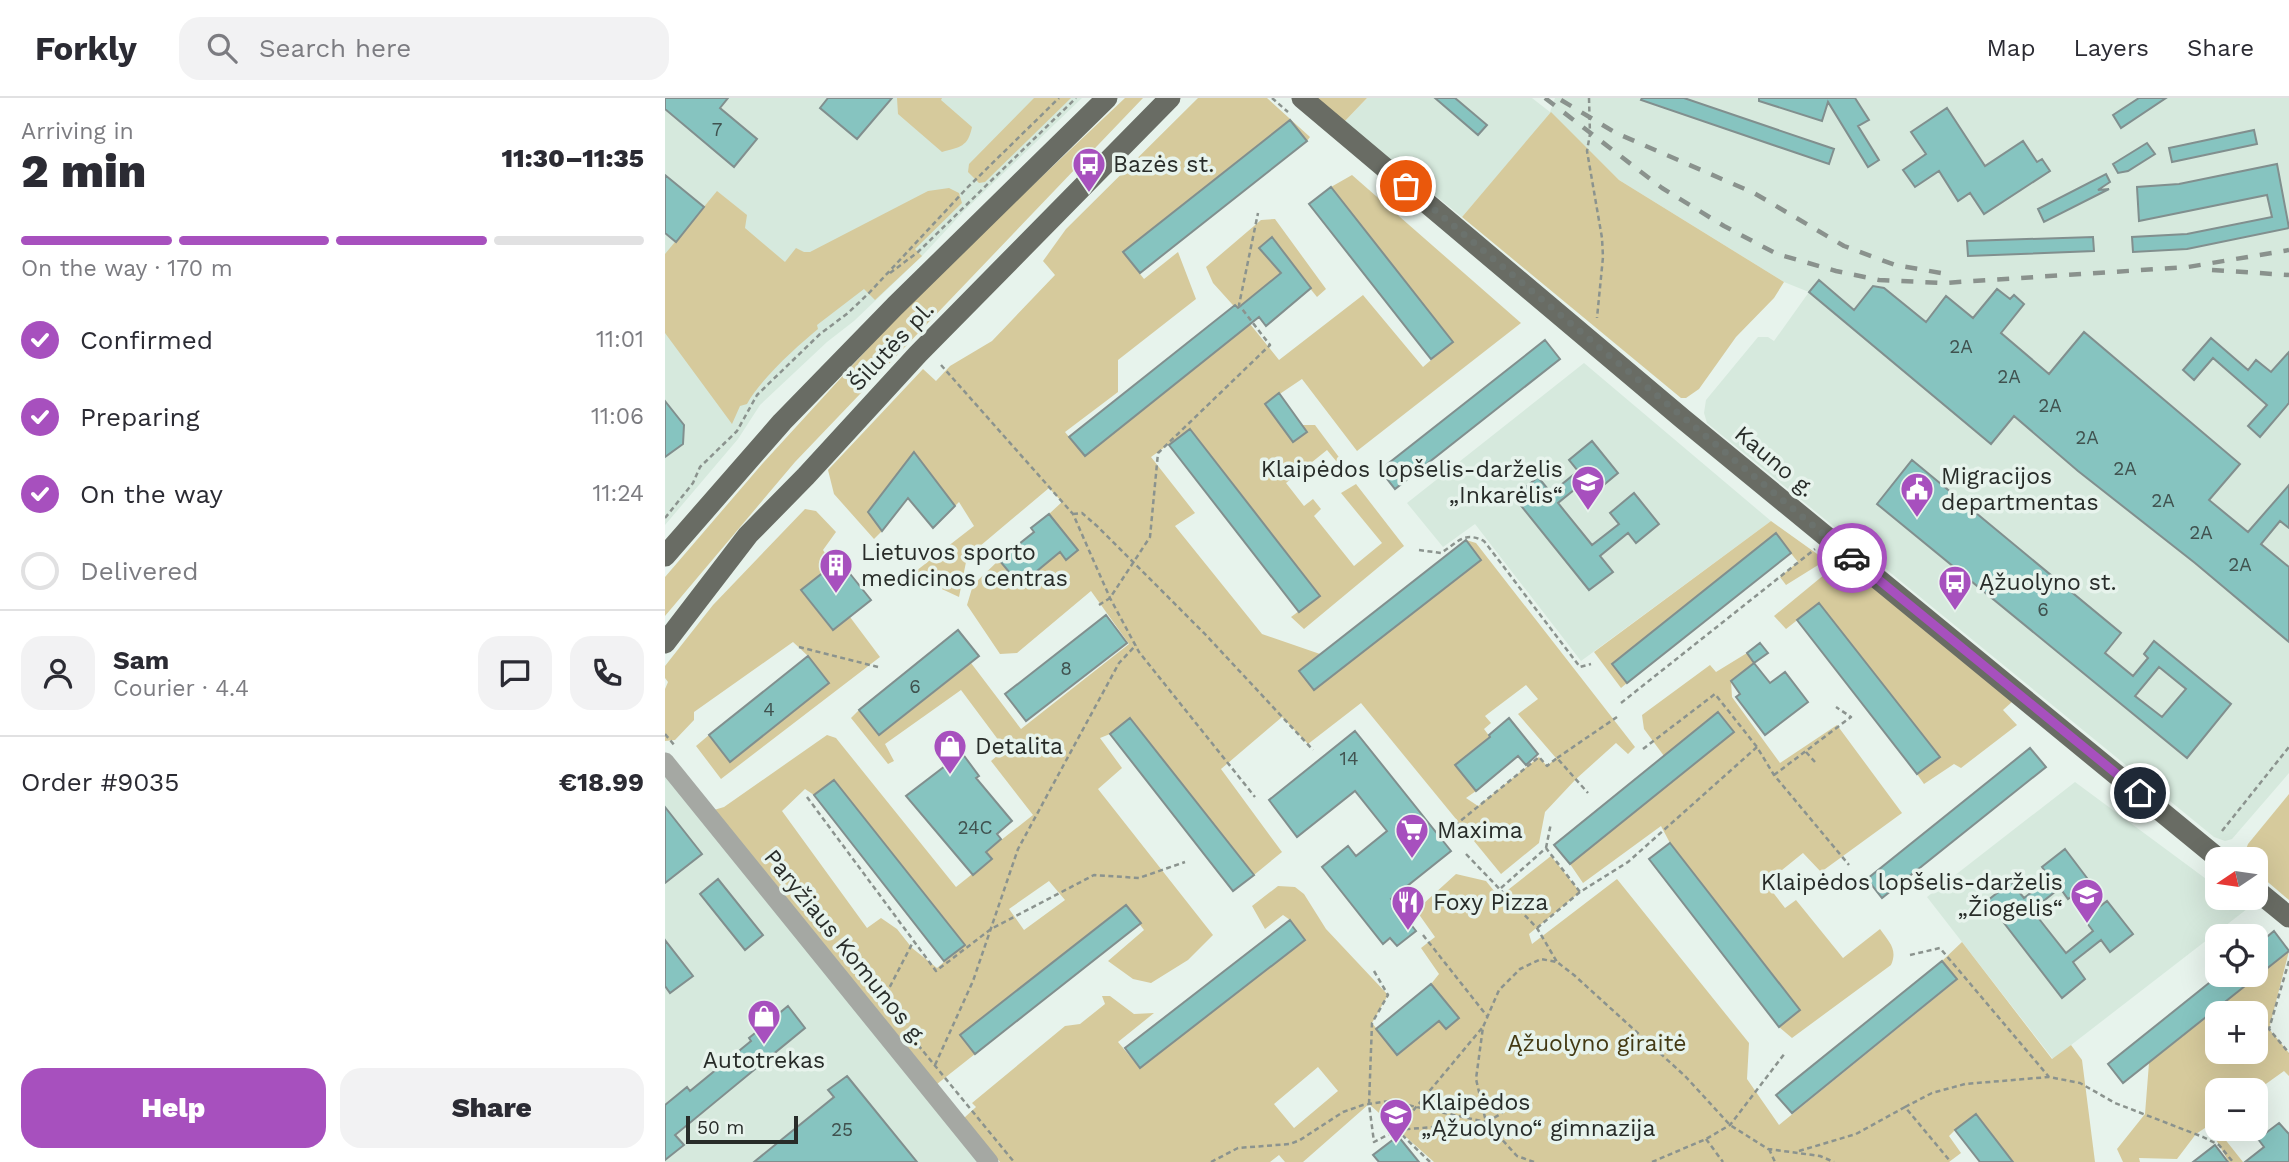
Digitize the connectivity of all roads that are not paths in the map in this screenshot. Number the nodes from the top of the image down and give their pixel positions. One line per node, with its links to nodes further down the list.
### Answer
1 (1107, 98): 4 (main road, Šilutės pl.)
2 (1170, 98): 5 (main road, Šilutės pl.)
3 (1302, 98): 7 (main road, Kauno g.)
4 (665, 556)
5 (665, 643)
6 (670, 754): 10 (street, Paryžiaus Komunos g.)
7 (2205, 847)
8 (2268, 900): 9 (main road)
9 (2289, 917)
10 (989, 1162)

